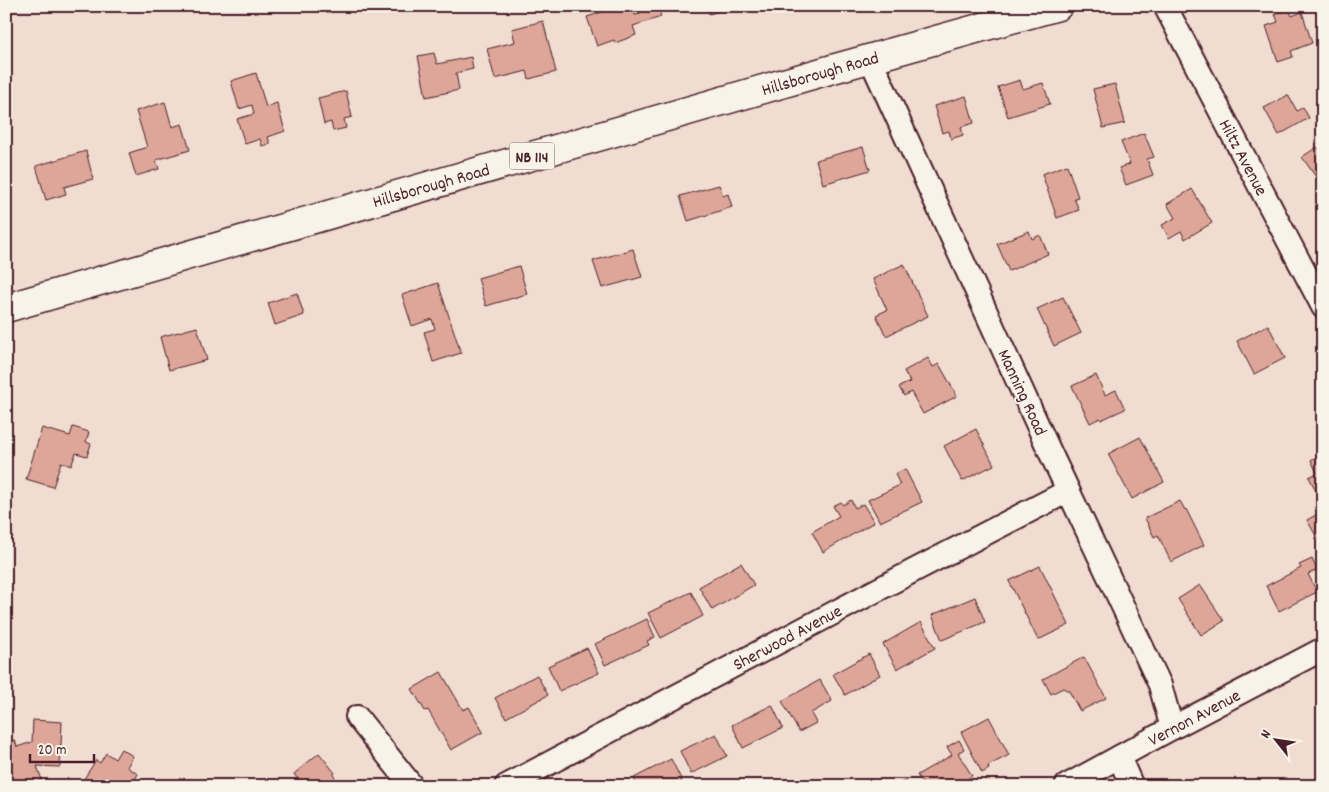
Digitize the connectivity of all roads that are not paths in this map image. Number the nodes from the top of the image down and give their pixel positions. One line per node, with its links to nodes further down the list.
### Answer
1 (1058, 6): 3 (main road, Hillsborough Road / NB 114)
2 (1165, 6): 4 (street, Hiltz Avenue)
3 (870, 58): 5 (main road, Hillsborough Road / NB 114); 6 (street, Manning Road)
4 (1323, 307)
5 (6, 308)
6 (1068, 491): 9 (street, Manning Road); 12 (street, Sherwood Avenue)
7 (1323, 649): 9 (street, Vernon Avenue)
8 (357, 717): 11 (street)
9 (1172, 728): 10 (street, Vernon Avenue)
10 (1119, 757): 13 (street, Vernon Avenue); 14 (street)
11 (412, 786)
12 (506, 786)
13 (1066, 786)
14 (1132, 786)

